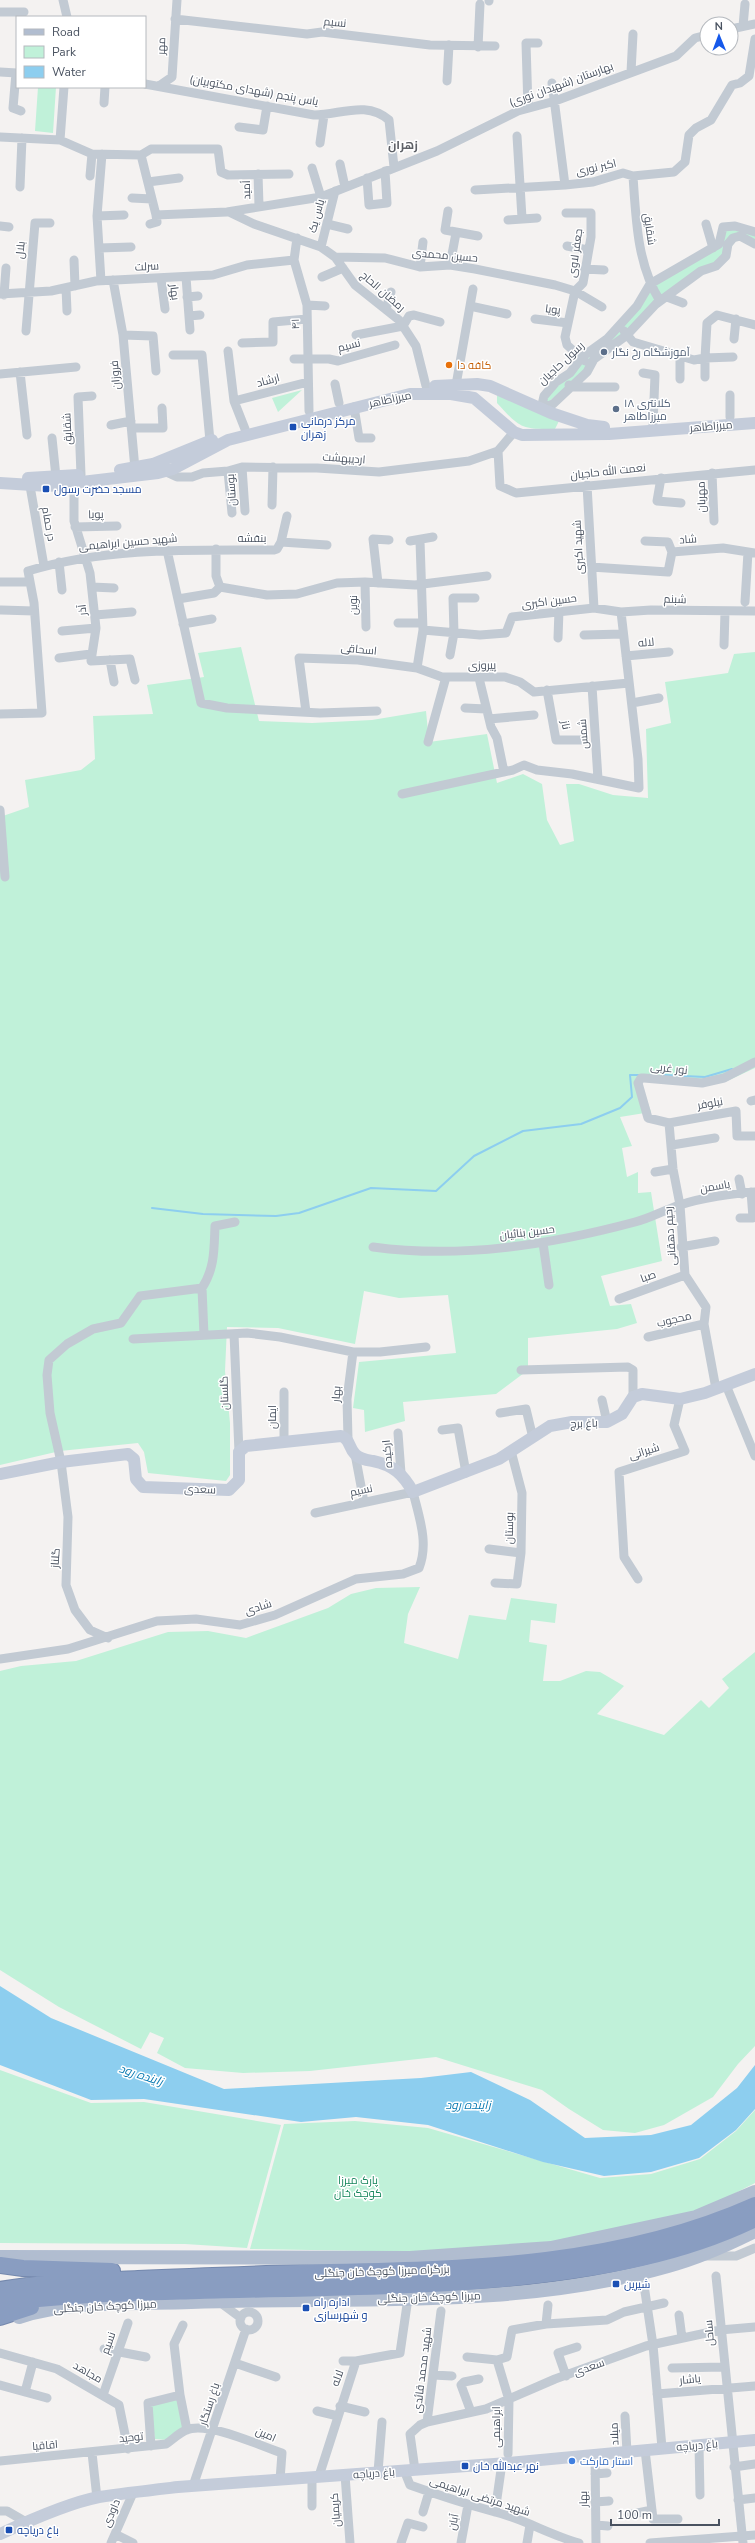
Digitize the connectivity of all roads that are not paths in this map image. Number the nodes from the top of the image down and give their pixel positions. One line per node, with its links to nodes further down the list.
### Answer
1 (63, 0): 7 (street)
2 (177, 0): 8 (street, مهر)
3 (480, 4): 18 (street)
4 (744, 4): 10 (street)
5 (0, 12): 6 (street)
6 (24, 12)
7 (66, 16)
8 (174, 19): 16 (street, نسیم); 26 (street, مهر)
9 (755, 24): 10 (street)
10 (743, 26): 11 (street)
11 (739, 27)
12 (633, 34): 20 (street)
13 (699, 37): 20 (street, بهارستان (شهیدان نوری))
14 (755, 39): 51 (street, اکبر نوری)
15 (538, 43): 32 (street)
16 (449, 46): 18 (street, نسیم); 23 (street)
17 (495, 46): 18 (street, نسیم)
18 (478, 47)
19 (0, 72): 21 (street)
20 (631, 72): 29 (street, بهارستان (شهیدان نوری))
21 (16, 73)
22 (16, 82): 33 (street)
23 (447, 82)
24 (552, 83): 29 (street)
25 (146, 84): 26 (street, یاس پنجم (شهدای مکتوبیان))
26 (159, 86): 31 (street, یاس پنجم (شهدای مکتوبیان))
27 (64, 88): 39 (street)
28 (106, 88): 30 (street)
29 (555, 101): 32 (street, بهارستان (شهیدان نوری)); 55 (street)
30 (104, 103)
31 (267, 106): 34 (street, یاس پنجم (شهدای مکتوبیان)); 35 (street)
32 (528, 108): 45 (street, بهارستان (شهیدان نوری))
33 (21, 111)
34 (324, 115): 40 (street); 45 (street, یاس پنجم (شهدای مکتوبیان))
35 (239, 127)
36 (517, 136): 58 (street)
37 (0, 137): 38 (street)
38 (22, 138): 39 (street); 56 (street)
39 (60, 140): 41 (street)
40 (320, 143)
41 (92, 154): 42 (street); 50 (street)
42 (102, 154): 43 (street); 70 (street)
43 (141, 155): 48 (street); 54 (street)
44 (340, 164): 57 (street)
45 (394, 167): 47 (street, بهارستان (شهیدان نوری))
46 (312, 168): 61 (street)
47 (384, 171): 53 (street, بهارستان (شهیدان نوری)); 53 (street)
48 (258, 174): 49 (street); 64 (street, اُمید)
49 (289, 174)
50 (90, 176)
51 (633, 176): 55 (street, اکبر نوری); 105 (street, شقایق)
52 (179, 178): 54 (street)
53 (367, 178): 57 (street, بهارستان (شهیدان نوری))
54 (148, 182): 63 (street)
55 (565, 185): 58 (street, اکبر نوری)
56 (20, 187)
57 (345, 187): 60 (street, بهارستان (شهیدان نوری))
58 (521, 189): 59 (street, اکبر نوری); 71 (street)
59 (475, 190)
60 (335, 191): 61 (street, بهارستان (شهیدان نوری)); 76 (street, یاس یک)
61 (321, 197): 64 (street, بهارستان (شهیدان نوری))
62 (132, 198): 63 (street)
63 (152, 199): 69 (street)
64 (259, 206): 66 (street, بهارستان (شهیدان نوری))
65 (448, 211): 80 (street)
66 (229, 212): 69 (street, بهارستان (شهیدان نوری)); 82 (street, رمضان الحاج)
67 (566, 213): 90 (street, جعفر لاوی)
68 (124, 215): 70 (street)
69 (156, 215): 75 (street)
70 (97, 216): 88 (street)
71 (522, 218): 72 (street); 73 (street)
72 (537, 218)
73 (508, 220)
74 (50, 223): 110 (street, بلال)
75 (150, 224)
76 (327, 224): 78 (street); 87 (street, یاس یک)
77 (706, 224): 89 (street)
78 (348, 228)
79 (755, 232): 89 (street)
80 (456, 233): 81 (street); 94 (street)
81 (478, 236)
82 (297, 238): 87 (street, رمضان الحاج); 93 (street, ۴۱)
83 (423, 242): 95 (street)
84 (755, 244): 114 (street, رسول حاجیان)
85 (567, 246): 90 (street)
86 (131, 247): 88 (street)
87 (321, 247): 91 (street, رمضان الحاج)
88 (100, 248): 104 (street)
89 (713, 248): 105 (street, رسول حاجیان)
90 (588, 250): 98 (street, جعفر لاوی)
91 (335, 257): 95 (street, حسین محمدی); 97 (street, رمضان الحاج)
92 (74, 260): 106 (street)
93 (294, 260): 100 (street, سرلت); 116 (street, ۴۱)
94 (450, 265): 95 (street, حسین محمدی); 108 (street, حسین محمدی)
95 (420, 267)
96 (6, 268): 111 (street)
97 (343, 268): 101 (street); 121 (street, رمضان الحاج)
98 (584, 268): 99 (street); 108 (street, جعفر لاوی)
99 (604, 270)
100 (186, 277): 102 (street, سرلت); 113 (street)
101 (322, 277)
102 (161, 278): 103 (street, سرلت); 120 (street, بهار)
103 (113, 280): 104 (street, سرلت); 138 (street, فروزان)
104 (101, 281): 106 (street, سرلت)
105 (650, 284): 114 (street, شقایق); 124 (street, رسول حاجیان)
106 (71, 287): 110 (street, سرلت); 122 (street)
107 (473, 289): 118 (street)
108 (575, 291): 119 (street, حسین محمدی); 132 (street, جعفر لاوی)
109 (391, 292): 121 (street)
110 (29, 293): 111 (street, سرلت); 137 (street)
111 (2, 294)
112 (198, 296): 113 (street)
113 (187, 297): 126 (street)
114 (664, 299): 115 (street); 130 (street, رسول حاجیان)
115 (683, 303)
116 (307, 305): 117 (street); 127 (street, ۴۱)
117 (324, 306)
118 (470, 306): 123 (street); 163 (street)
119 (602, 307)
120 (165, 309)
121 (386, 309): 134 (street, رمضان الحاج)
122 (66, 310)
123 (507, 314)
124 (630, 314): 130 (street); 135 (street, رسول حاجیان)
125 (200, 315): 126 (street)
126 (189, 316): 136 (street)
127 (307, 319): 142 (street); 151 (street, ۴۱)
128 (535, 319): 132 (street, پویا)
129 (736, 319): 133 (street); 141 (street); 149 (street)
130 (640, 320): 140 (street, رسول حاجیان)
131 (440, 322): 134 (street)
132 (568, 323): 147 (street, جعفر لاوی)
133 (755, 325)
134 (403, 326): 139 (street); 164 (street, رمضان الحاج)
135 (619, 326): 140 (street); 147 (street, رسول حاجیان)
136 (190, 330)
137 (26, 331)
138 (123, 335): 154 (street); 182 (street, فروزان)
139 (356, 335)
140 (627, 335): 145 (street); 152 (street, رسول حاجیان)
141 (734, 339)
142 (242, 343)
143 (395, 345): 151 (street, نسیم)
144 (228, 351): 170 (street)
145 (680, 354): 149 (street); 160 (street)
146 (173, 355): 190 (street)
147 (582, 357): 152 (street); 158 (street, رسول حاجیان)
148 (733, 357): 149 (street)
149 (705, 358): 159 (street)
150 (294, 359): 151 (street, نسیم)
151 (308, 361): 161 (street, ۴۱)
152 (590, 366): 165 (street, رسول حاجیان)
153 (76, 367): 155 (street)
154 (156, 371)
155 (20, 372): 157 (street); 187 (street)
156 (643, 373): 183 (street)
157 (0, 374)
158 (562, 378): 165 (street); 175 (street, رسول حاجیان)
159 (705, 378)
160 (680, 379)
161 (308, 382): 170 (street, ارشاد); 176 (street, ۴۱)
162 (335, 384): 171 (street)
163 (456, 385): 164 (street, میرزاطاهر); 167 (street, میرزاطاهر)
164 (426, 386): 171 (street, میرزاطاهر)
165 (571, 387): 166 (street); 175 (street, رسول حاجیان)
166 (615, 387)
167 (498, 388): 174 (street); 175 (street, میرزاطاهر)
168 (730, 395): 178 (street)
169 (92, 396): 203 (street, شقایق)
170 (234, 401): 184 (street)
171 (339, 403): 176 (street, میرزاطاهر)
172 (354, 407): 174 (street, میرزاطاهر); 189 (street); 192 (street, میرزاطاهر)
173 (162, 408): 182 (street)
174 (488, 408): 185 (street, میرزاطاهر)
175 (541, 409): 179 (street, میرزاطاهر)
176 (309, 411): 184 (street, میرزاطاهر)
177 (755, 415): 178 (street, میرزاطاهر)
178 (730, 417): 183 (street, میرزاطاهر)
179 (564, 418): 183 (street, میرزاطاهر); 186 (street)
180 (755, 423): 186 (street, میرزاطاهر)
181 (111, 425): 182 (street)
182 (131, 425): 196 (street, فروزان)
183 (652, 425)
184 (245, 429): 190 (street, میرزاطاهر)
185 (514, 432): 186 (street, میرزاطاهر); 191 (street)
186 (560, 434)
187 (27, 435)
188 (52, 438): 201 (street)
189 (371, 438)
190 (210, 441): 192 (street, میرزاطاهر)
191 (498, 451): 195 (street, اردیبهشت); 205 (street, نعمت الله حاجیان)
192 (178, 460): 193 (street, میرزاطاهر)
193 (161, 466): 196 (street, میرزاطاهر); 198 (street, اردیبهشت); 203 (street, میرزاطاهر)
194 (242, 467): 195 (street, اردیبهشت); 198 (street, اردیبهشت); 209 (street, بوستان)
195 (274, 467): 208 (street)
196 (135, 469): 203 (street, میرزاطاهر)
197 (755, 470): 199 (street, نعمت الله حاجیان)
198 (228, 471): 210 (street)
199 (712, 472): 202 (street, نعمت الله حاجیان); 212 (street, مهربان)
200 (0, 475): 201 (street, میرزاطاهر)
201 (56, 477): 203 (street, میرزاطاهر)
202 (661, 478): 205 (street, نعمت الله حاجیان); 207 (street)
203 (78, 479): 206 (street, میرزاطاهر); 214 (street, آذر)
204 (0, 483): 206 (street, میرزاطاهر)
205 (587, 485): 229 (street, شهید اکبری)
206 (30, 486): 228 (street, در حمام)
207 (681, 503)
208 (272, 505)
209 (245, 511)
210 (232, 513)
211 (287, 516): 220 (street, بنفشه)
212 (714, 522)
213 (117, 526): 214 (street, پویا)
214 (76, 527): 226 (street, آذر)
215 (433, 537): 218 (street)
216 (389, 540): 234 (street)
217 (410, 541): 218 (street)
218 (420, 541): 235 (street)
219 (645, 541): 224 (street)
220 (281, 542): 221 (street); 222 (street, بنفشه)
221 (327, 545)
222 (216, 549): 223 (street, شهید حسین ابراهیمی); 237 (street)
223 (167, 550): 226 (street, شهید حسین ابراهیمی); 241 (street)
224 (672, 552): 225 (street, شاد); 229 (street, شاد)
225 (752, 552): 242 (street)
226 (87, 557): 227 (street, شهید حسین ابراهیمی); 236 (street, آذر)
227 (59, 562): 228 (street, شهید حسین ابراهیمی); 239 (street)
228 (44, 566): 232 (street, شهید حسین ابراهیمی)
229 (591, 568): 243 (street, شهید اکبری)
230 (487, 576): 235 (street)
231 (0, 582): 232 (street)
232 (30, 582): 246 (street)
233 (365, 582): 234 (street); 237 (street); 255 (street, نوین)
234 (378, 582): 235 (street)
235 (422, 584): 256 (street)
236 (92, 587): 238 (street); 251 (street, آذر)
237 (220, 587): 241 (street)
238 (114, 588)
239 (62, 590)
240 (475, 598): 259 (street)
241 (178, 599): 254 (street)
242 (745, 602)
243 (594, 608): 245 (street, حسین اکبری); 249 (street, شبنم)
244 (1, 610): 246 (street)
245 (559, 610): 259 (street, حسین اکبری); 262 (street)
246 (34, 611): 284 (street)
247 (755, 611): 250 (street, شبنم)
248 (132, 612): 251 (street)
249 (621, 612): 250 (street, شبنم); 260 (street)
250 (725, 612): 263 (street)
251 (95, 615): 257 (street, آذر)
252 (212, 619): 254 (street)
253 (398, 623): 256 (street, حسین اکبری)
254 (184, 624): 283 (street)
255 (366, 627)
256 (422, 627): 259 (street, حسین اکبری); 270 (street)
257 (96, 628): 258 (street); 268 (street, آذر)
258 (62, 631)
259 (454, 633): 265 (street)
260 (623, 634): 261 (street); 266 (street)
261 (584, 635)
262 (558, 638)
263 (724, 645)
264 (669, 652): 266 (street, لاله)
265 (450, 655)
266 (626, 656): 275 (street)
267 (59, 658): 268 (street)
268 (91, 658): 269 (street)
269 (110, 660): 273 (street); 274 (street)
270 (417, 668): 271 (street, پیروزی); 283 (street, اسحاقی)
271 (446, 677): 272 (street, پیروزی); 288 (street)
272 (479, 678): 277 (street, پیروزی); 281 (street)
273 (134, 680)
274 (114, 682)
275 (629, 682): 276 (street, پیروزی); 279 (street)
276 (592, 686): 277 (street, پیروزی); 290 (street, شمس)
277 (547, 690): 287 (street, ناز)
278 (659, 698): 279 (street)
279 (632, 703): 290 (street)
280 (465, 708): 281 (street)
281 (486, 709): 286 (street)
282 (377, 711): 283 (street)
283 (306, 712)
284 (0, 714)
285 (534, 715): 286 (street)
286 (489, 719): 289 (street)
287 (581, 740)
288 (428, 742)
289 (504, 772): 290 (street); 291 (street)
290 (598, 779)
291 (402, 794)
292 (0, 810): 293 (street)
293 (6, 877)
294 (755, 1062): 295 (street, نور غربى)
295 (669, 1123): 296 (street, نیلوفر); 298 (street, رحیم دهقانی)
296 (755, 1136)
297 (715, 1138): 298 (street)
298 (672, 1145): 299 (street, رحیم دهقانی)
299 (673, 1169): 300 (street); 303 (street, رحیم دهقانی)
300 (655, 1172)
301 (739, 1179): 302 (street)
302 (749, 1193): 303 (street, یاسمن); 304 (street)
303 (680, 1205): 307 (street, حسین بنائیان); 309 (street, رحیم دهقانی)
304 (740, 1218)
305 (235, 1222): 312 (street)
306 (715, 1242): 309 (street)
307 (543, 1243): 308 (street, حسین بنائیان); 311 (street)
308 (373, 1247)
309 (681, 1247): 310 (street, رحیم دهقانی)
310 (685, 1275): 313 (street, صبا); 314 (street, رحیم دهقانی)
311 (549, 1285)
312 (202, 1288): 316 (street); 339 (street, گلناز)
313 (619, 1299)
314 (704, 1324): 317 (street, محجوب); 323 (street, رحیم دهقانی)
315 (234, 1334): 316 (street); 320 (street); 336 (street, گلستان)
316 (204, 1335): 318 (street)
317 (648, 1336)
318 (133, 1339)
319 (426, 1347): 320 (street)
320 (353, 1352): 333 (street, بهار)
321 (521, 1370): 325 (street)
322 (755, 1374): 323 (street)
323 (721, 1387): 326 (street); 338 (street, رحیم دهقانی)
324 (284, 1392): 334 (street, ایمان)
325 (633, 1397): 326 (street); 329 (street, باغ برج)
326 (680, 1399): 348 (street, شیرانی)
327 (602, 1400): 329 (street)
328 (500, 1413): 332 (street)
329 (607, 1422): 332 (street, باغ برج)
330 (442, 1430): 341 (street)
331 (398, 1433): 340 (street, ارکیده)
332 (533, 1438): 335 (street, باغ برج)
333 (348, 1439): 334 (street); 337 (street)
334 (284, 1442): 336 (street)
335 (511, 1451): 341 (street, باغ برج); 347 (street, بوستان)
336 (239, 1452): 339 (street, سعدی)
337 (355, 1454): 340 (street); 344 (street)
338 (755, 1456)
339 (61, 1462): 342 (street, سعدی); 350 (street, گلناز)
340 (401, 1473): 343 (street)
341 (466, 1473): 343 (street, باغ برج)
342 (0, 1474)
343 (413, 1492): 344 (street, نسیم); 350 (street, شادی)
344 (364, 1502): 345 (street, نسیم)
345 (315, 1512)
346 (489, 1548): 347 (street)
347 (521, 1553): 349 (street, بوستان)
348 (638, 1579)
349 (495, 1583)
350 (108, 1638): 351 (street, شادی)
351 (0, 1659)
352 (755, 2192): 358 (main road)
353 (755, 2204): 361 (highway, بزرگراه میرزا کوچک خان جنگلی)
354 (755, 2219): 364 (highway, بزرگراه میرزا کوچک خان جنگلی)
355 (755, 2231): 357 (main road, میرزا کوچک خان جنگلی)
356 (755, 2248): 357 (street)
357 (697, 2256): 360 (main road, میرزا کوچک خان جنگلی)
358 (0, 2257)
359 (0, 2265): 361 (highway)
360 (642, 2272): 365 (main road, میرزا کوچک خان جنگلی); 371 (street)
361 (242, 2274): 363 (highway, بزرگراه میرزا کوچک خان جنگلی)
362 (716, 2276): 383 (street, ساحل)
363 (0, 2290)
364 (69, 2296): 369 (highway, بزرگراه میرزا کوچک خان جنگلی); 375 (highway)
365 (408, 2298): 367 (main road, میرزا کوچک خان جنگلی); 394 (street, لاله)
366 (218, 2301): 367 (main road, میرزا کوچک خان جنگلی); 376 (street); 377 (main road, میرزا کوچک خان جنگلی)
367 (264, 2301): 373 (street)
368 (664, 2303): 371 (street)
369 (0, 2304)
370 (548, 2305): 379 (street)
371 (646, 2306): 379 (street); 385 (street)
372 (441, 2311): 399 (street, شهید محمد قائدی)
373 (253, 2314): 376 (street); 382 (street, باغ رستگار)
374 (679, 2315): 384 (street)
375 (0, 2317)
376 (241, 2318): 382 (street)
377 (0, 2323)
378 (128, 2323): 388 (street, نسیم)
379 (546, 2324): 392 (street)
380 (183, 2326): 410 (street)
381 (755, 2327): 383 (street, سعدی)
382 (246, 2329): 396 (street, باغ رستگار)
383 (720, 2330): 384 (street, سعدی); 397 (street, ساحل)
384 (682, 2338): 385 (street, سعدی)
385 (653, 2345): 401 (street, سعدی); 408 (street)
386 (577, 2347): 401 (street)
387 (104, 2349): 388 (street)
388 (117, 2351): 390 (street); 409 (street, نسیم)
389 (0, 2353): 395 (street, مجاهد)
390 (146, 2357)
391 (467, 2357): 392 (street)
392 (497, 2360): 412 (street, ابراهیمی)
393 (343, 2361): 394 (street)
394 (356, 2361): 413 (street, لاله)
395 (33, 2362): 407 (street); 409 (street, مجاهد)
396 (235, 2363): 402 (street); 422 (street, باغ رستگار)
397 (724, 2367): 398 (street); 406 (street, ساحل)
398 (672, 2368)
399 (433, 2375): 400 (street); 420 (street, شهید محمد قائدی)
400 (452, 2376)
401 (566, 2376): 412 (street, سعدی)
402 (276, 2377)
403 (479, 2379): 416 (street)
404 (0, 2385): 407 (street)
405 (755, 2386): 406 (street)
406 (726, 2388): 408 (street, یاشار); 424 (street, ساحل)
407 (25, 2392): 411 (street)
408 (657, 2394): 427 (street)
409 (103, 2395): 428 (street, مجاهد)
410 (180, 2395): 421 (street); 426 (street)
411 (47, 2398)
412 (509, 2400): 416 (street, سعدی); 433 (street, ابراهیمی)
413 (340, 2406): 415 (street); 417 (street, لاله)
414 (317, 2411): 417 (street)
415 (365, 2412)
416 (470, 2412): 420 (street, سعدی)
417 (338, 2416): 442 (street, لاله)
418 (625, 2416): 430 (street, میلاد)
419 (382, 2422): 438 (street)
420 (428, 2422): 437 (street, شهید محمد قائدی)
421 (187, 2430): 422 (street); 426 (street, توحید)
422 (213, 2430): 443 (street, امین); 444 (street, باغ رستگار)
423 (755, 2440): 424 (street, باغ دریاچه)
424 (731, 2442): 425 (street, باغ دریاچه); 436 (street, ساحل)
425 (699, 2445): 427 (street, باغ دریاچه); 447 (street)
426 (151, 2446): 428 (street, توحید)
427 (662, 2448): 429 (street, باغ دریاچه)
428 (128, 2449): 431 (street, توحید)
429 (644, 2450): 430 (street, باغ دریاچه); 455 (street)
430 (627, 2452): 432 (street, باغ دریاچه)
431 (92, 2453): 434 (street, اقاقیا); 448 (street)
432 (595, 2455): 433 (street, باغ دریاچه); 440 (street, بهار)
433 (505, 2458): 437 (street, باغ دریاچه); 458 (street, ابراهیمی)
434 (0, 2461)
435 (755, 2464): 436 (street)
436 (734, 2467): 450 (street, ساحل)
437 (409, 2470): 438 (street, باغ دریاچه); 445 (street, شهید مرتضی ابراهیمی)
438 (378, 2472): 441 (street, باغ دریاچه)
439 (607, 2473): 440 (street)
440 (595, 2474): 452 (street, بهار)
441 (345, 2475): 442 (street, باغ دریاچه); 471 (street, کریمیان)
442 (315, 2477): 443 (street, باغ دریاچه); 454 (street, لاله)
443 (280, 2480): 444 (street, باغ دریاچه)
444 (193, 2486): 446 (street, باغ دریاچه)
445 (429, 2492): 453 (street, شهید مرتضی ابراهیمی); 457 (street)
446 (133, 2493): 448 (street, باغ دریاچه); 468 (street, داودی)
447 (700, 2495)
448 (97, 2498): 461 (street, باغ دریاچه)
449 (755, 2498): 450 (street)
450 (738, 2500): 469 (street, ساحل)
451 (609, 2501): 452 (street)
452 (595, 2502): 463 (street, بهار)
453 (468, 2505): 458 (street, شهید مرتضی ابراهیمی); 473 (street, آبان)
454 (312, 2506)
455 (652, 2510): 459 (street); 460 (street)
456 (0, 2511): 461 (street)
457 (423, 2512)
458 (495, 2512): 462 (street, شهید مرتضی ابراهیمی)
459 (628, 2515)
460 (678, 2519)
461 (26, 2522): 466 (street, باغ دریاچه)
462 (530, 2525): 474 (street); 475 (street, شهید مرتضی ابراهیمی)
463 (596, 2525): 464 (street); 476 (street, بهار)
464 (608, 2526)
465 (423, 2527): 472 (street)
466 (0, 2534)
467 (755, 2535): 469 (street)
468 (113, 2539): 470 (street)
469 (742, 2540): 477 (street)
470 (134, 2543)
471 (350, 2543)
472 (401, 2543)
473 (461, 2543)
474 (527, 2543)
475 (579, 2543)
476 (596, 2543)
477 (650, 2543)

